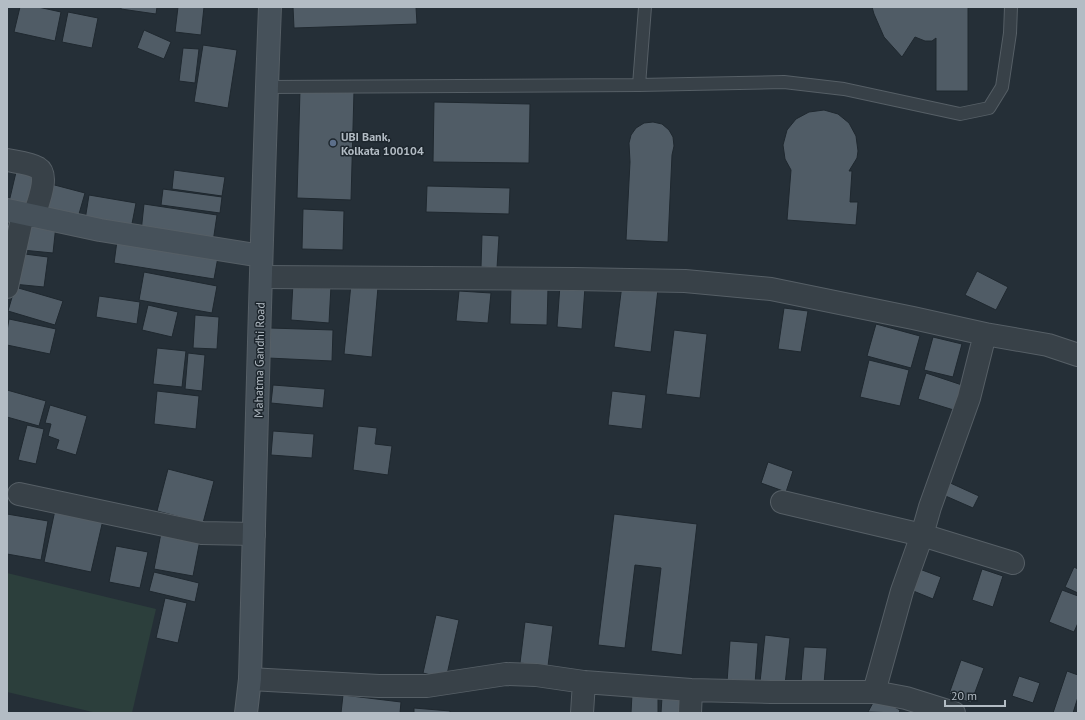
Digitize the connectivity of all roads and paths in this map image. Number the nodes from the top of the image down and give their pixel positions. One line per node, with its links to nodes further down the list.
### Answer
1 (270, 7): 5 (main road, Mahatma Gandhi Road)
2 (645, 7): 4 (lane)
3 (1011, 7): 4 (lane)
4 (639, 85): 5 (lane)
5 (267, 87): 8 (main road, Mahatma Gandhi Road)
6 (7, 160): 7 (street)
7 (21, 214): 8 (main road); 9 (street)
8 (261, 267): 10 (street); 14 (main road, Mahatma Gandhi Road)
9 (7, 287)
10 (986, 334): 11 (street); 15 (street)
11 (1078, 355)
12 (19, 494): 14 (street)
13 (782, 502): 15 (street)
14 (254, 534): 17 (main road, Mahatma Gandhi Road)
15 (922, 535): 16 (street); 20 (street)
16 (1013, 563)
17 (250, 679): 18 (street); 21 (main road, Mahatma Gandhi Road)
18 (584, 682): 19 (street); 22 (street)
19 (691, 690): 20 (street); 23 (street)
20 (874, 692): 24 (street)
21 (246, 713)
22 (582, 713)
23 (690, 713)
24 (954, 713)

